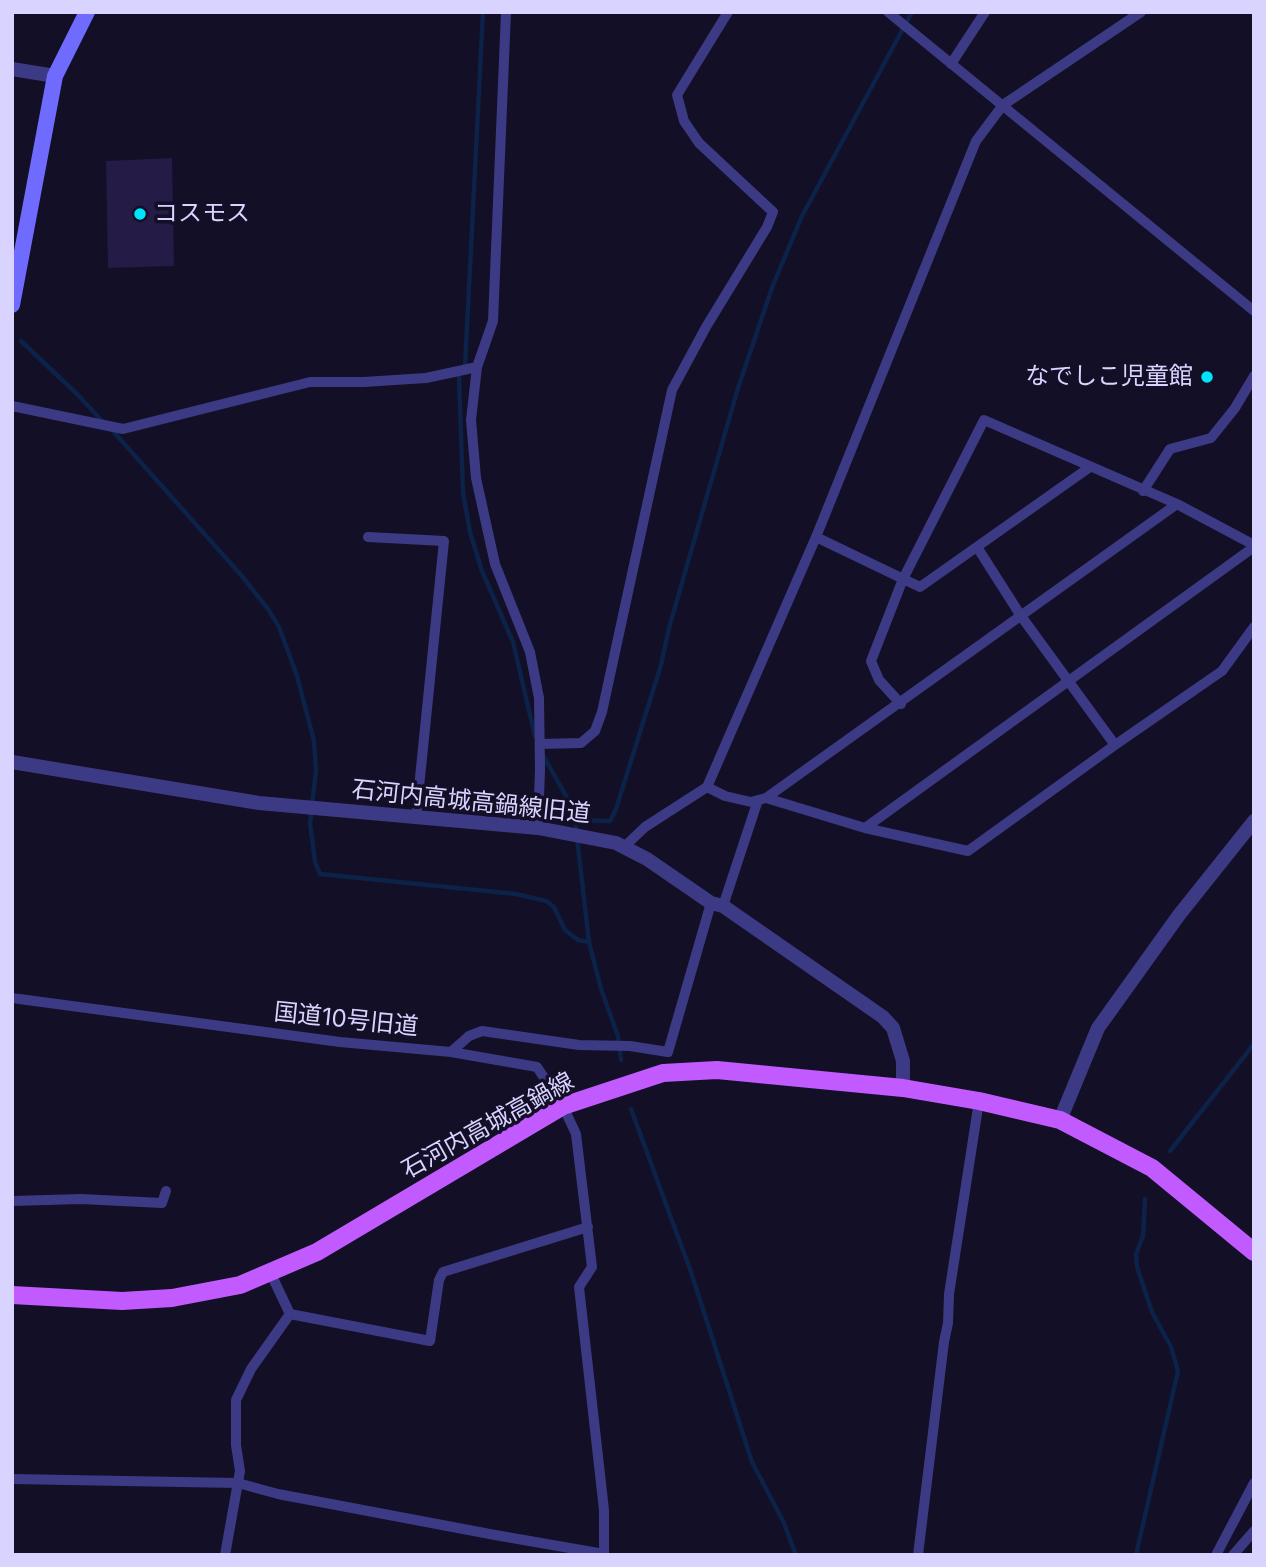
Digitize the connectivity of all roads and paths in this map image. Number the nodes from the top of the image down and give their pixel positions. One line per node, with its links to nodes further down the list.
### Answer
1 (87, 12): 9 (main road)
2 (506, 12): 13 (street)
3 (728, 12): 28 (street)
4 (888, 12): 7 (street)
5 (985, 12): 7 (street)
6 (1141, 12): 10 (street)
7 (951, 64): 10 (street)
8 (12, 69): 9 (street)
9 (54, 76): 11 (main road)
10 (1003, 105): 12 (street); 20 (street)
11 (12, 303)
12 (1254, 311)
13 (477, 367): 15 (street); 28 (street)
14 (1254, 376): 17 (street)
15 (12, 406)
16 (1090, 467): 17 (street); 22 (street); 23 (street)
17 (1143, 491): 18 (street)
18 (1177, 505): 21 (street); 24 (street)
19 (368, 537): 33 (street)
20 (816, 537): 23 (street); 31 (street)
21 (1254, 546): 26 (street)
22 (977, 547): 23 (street); 24 (street)
23 (902, 579): 27 (street)
24 (1021, 616): 26 (street); 27 (street)
25 (1254, 627): 29 (street)
26 (1068, 681): 29 (street); 36 (street)
27 (901, 704): 32 (street)
28 (540, 744): 35 (street)
29 (1115, 745): 36 (street)
30 (12, 762): 33 (street, 石河内高城高鍋線旧道)
31 (707, 788): 32 (street); 37 (street)
32 (762, 799): 36 (street); 38 (street)
33 (416, 817): 35 (street, 石河内高城高鍋線旧道)
34 (1254, 821): 44 (street)
35 (538, 828): 37 (street, 石河内高城高鍋線旧道)
36 (865, 828)
37 (624, 847): 38 (street, 石河内高城高鍋線旧道)
38 (717, 904): 40 (street, 国道10号旧道); 41 (street, 石河内高城高鍋線旧道)
39 (12, 998): 40 (street, 国道10号旧道)
40 (451, 1052): 43 (street)
41 (903, 1088): 42 (main road, 石河内高城高鍋線); 43 (main road, 石河内高城高鍋線)
42 (979, 1101): 44 (main road, 石河内高城高鍋線); 58 (street)
43 (564, 1106): 47 (street); 49 (main road, 石河内高城高鍋線)
44 (1060, 1120): 48 (main road, 石河内高城高鍋線)
45 (166, 1191): 46 (street)
46 (12, 1201)
47 (588, 1227): 51 (street); 56 (street)
48 (1254, 1252)
49 (270, 1272): 50 (main road, 石河内高城高鍋線); 51 (street)
50 (12, 1296)
51 (290, 1314): 53 (street)
52 (12, 1479): 53 (street)
53 (238, 1483): 56 (street); 57 (street)
54 (1254, 1483): 59 (street)
55 (1254, 1531): 60 (street)
56 (604, 1554)
57 (225, 1555)
58 (918, 1555)
59 (1216, 1555)
60 (1233, 1555)

